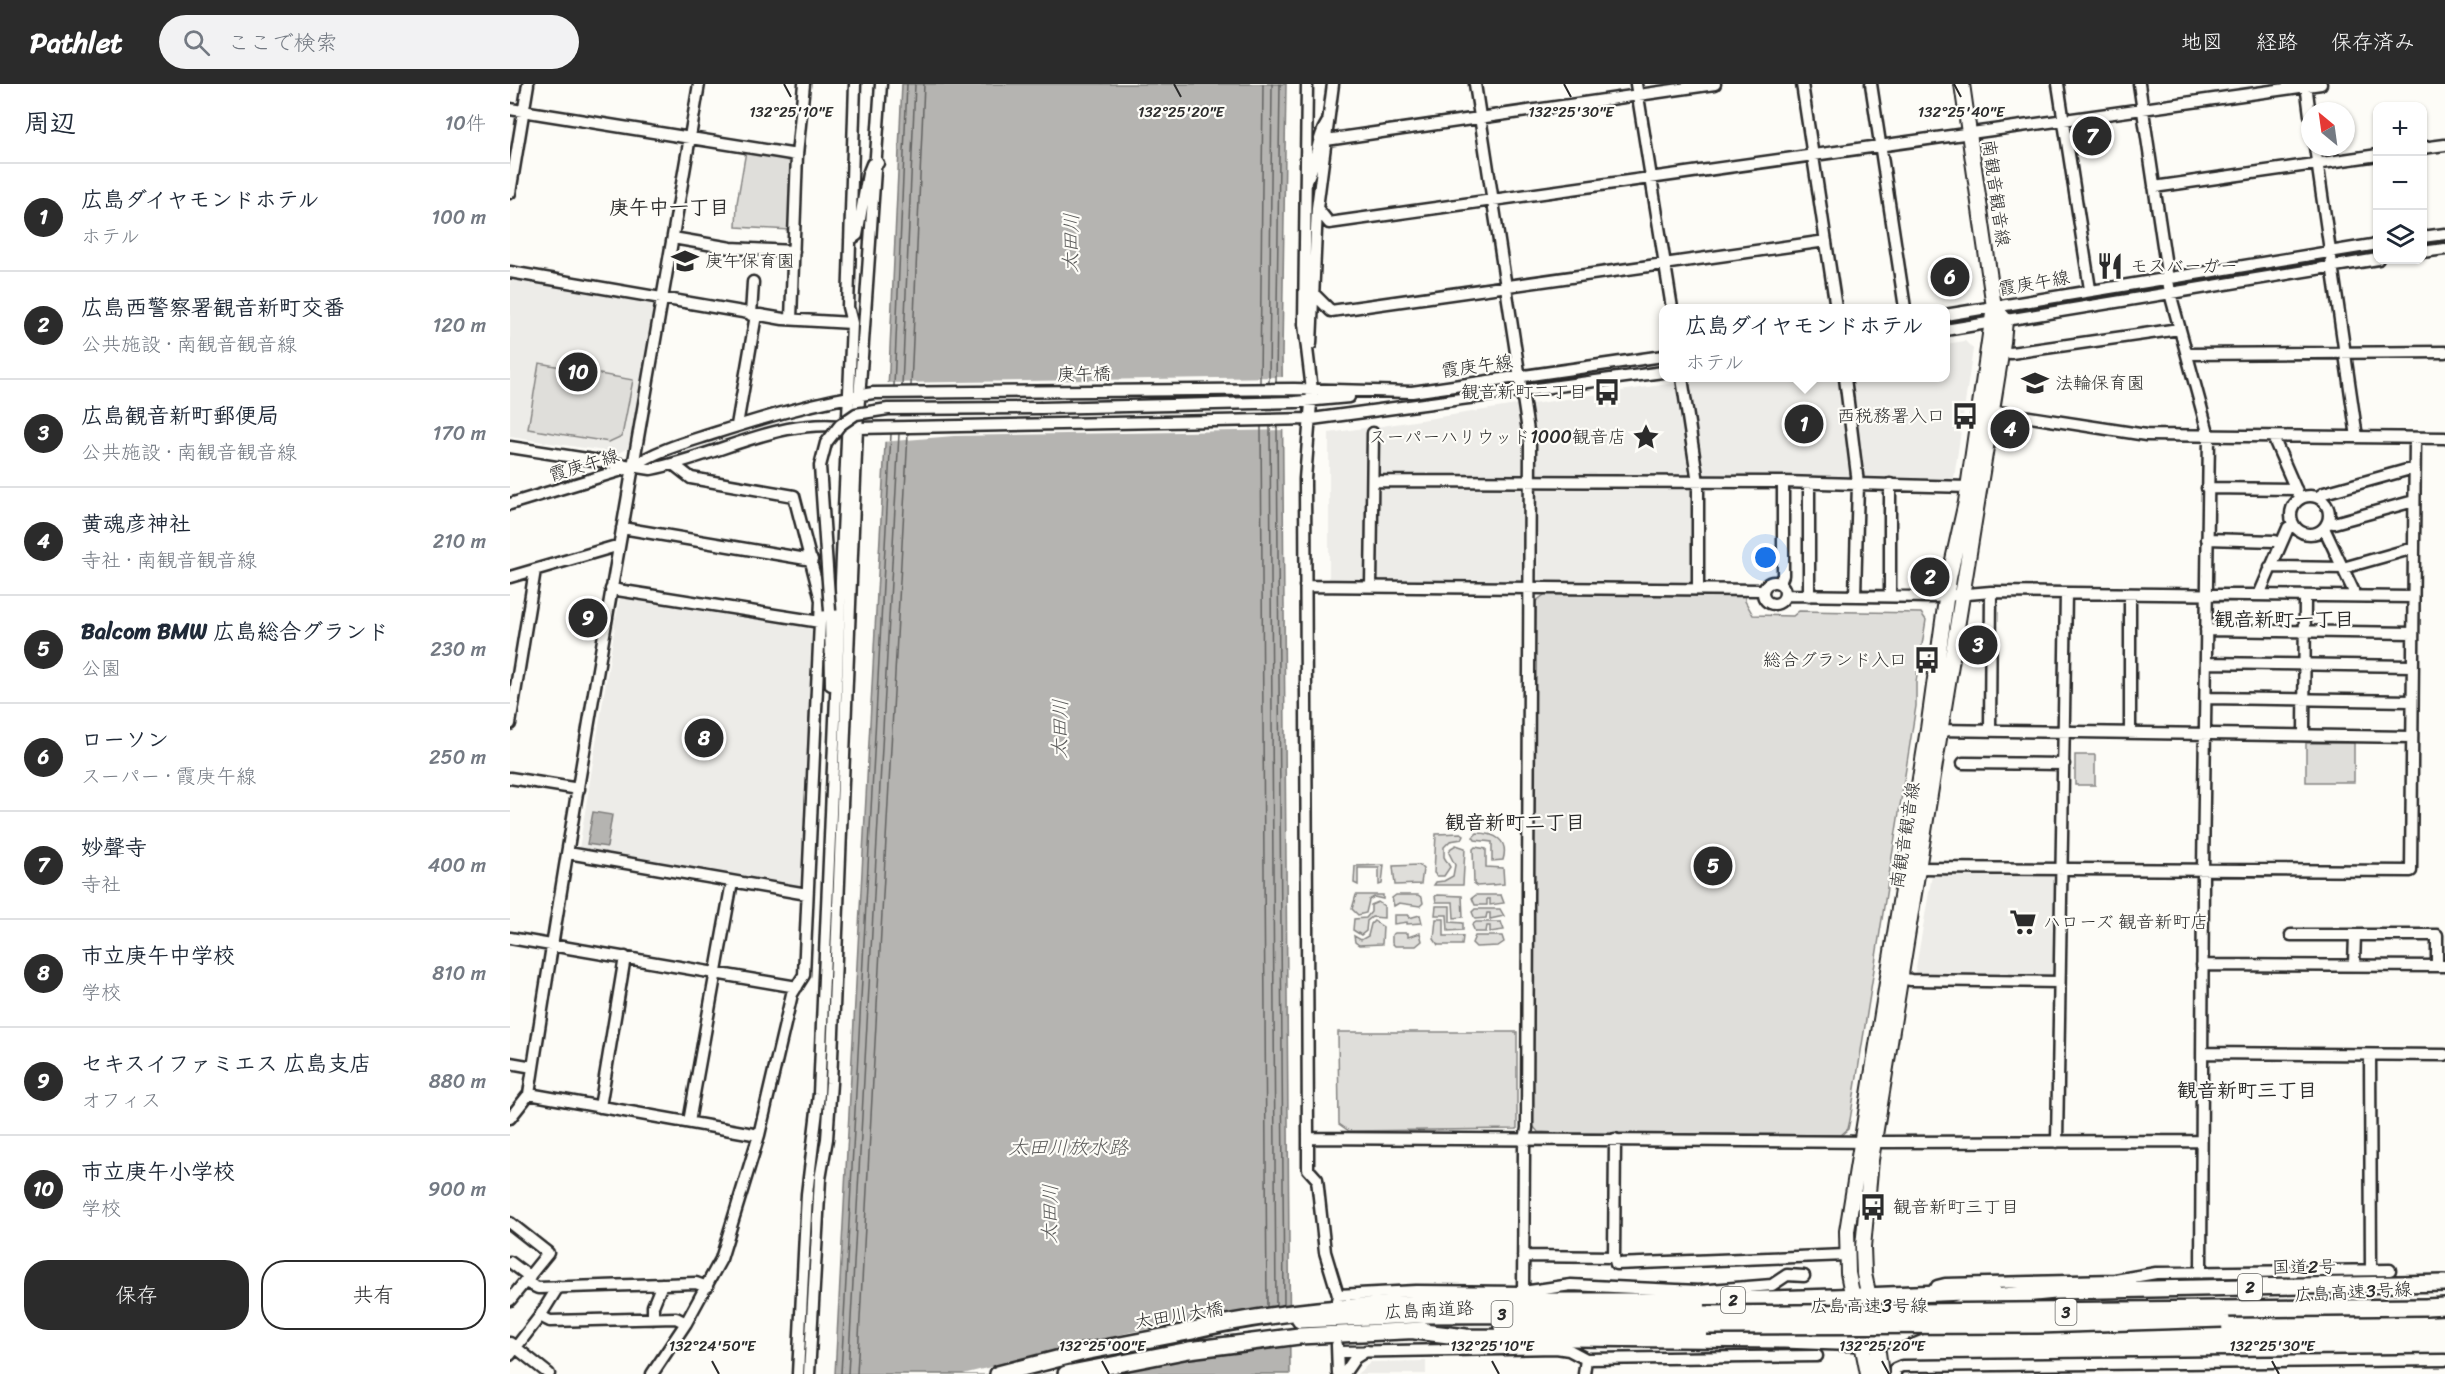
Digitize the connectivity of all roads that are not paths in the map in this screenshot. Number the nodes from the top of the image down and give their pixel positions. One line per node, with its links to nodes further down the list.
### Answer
1 (528, 84): 21 (street)
2 (699, 84): 26 (street)
3 (804, 84): 31 (street)
4 (855, 84): 46 (street)
5 (881, 84): 35 (street)
6 (1306, 84): 38 (street)
7 (1333, 84): 23 (street)
8 (1475, 84): 22 (street)
9 (1715, 84): 17 (street)
10 (1802, 84): 32 (street)
11 (1871, 84): 29 (street)
12 (1962, 84): 25 (main road, 南観音観音線)
13 (2058, 84): 24 (street)
14 (2139, 84): 20 (street)
15 (2321, 84): 16 (street)
16 (2306, 85): 18 (street); 20 (street)
17 (1637, 89): 22 (street); 37 (street)
18 (2308, 102)
19 (510, 109): 21 (street)
20 (2143, 109): 24 (street); 39 (street)
21 (523, 111): 26 (street); 40 (street)
22 (1481, 118): 27 (street); 41 (street)
23 (1329, 120): 27 (street); 38 (street)
24 (2063, 120): 25 (street); 60 (street)
25 (1970, 134): 29 (street); 67 (main road, 南観音観音線)
26 (690, 138): 31 (street); 45 (street)
27 (1326, 140): 42 (street)
28 (2445, 145): 30 (street)
29 (1880, 146): 32 (street); 66 (street)
30 (2427, 147)
31 (797, 155): 50 (street)
32 (1813, 155): 37 (street); 47 (street)
33 (2316, 156): 36 (street)
34 (2373, 156): 36 (street)
35 (878, 162): 46 (street); 87 (street)
36 (2317, 163): 39 (street); 51 (street)
37 (1652, 178): 41 (street); 54 (street)
38 (1304, 184): 79 (street)
39 (2154, 188): 57 (street)
40 (510, 193)
41 (1494, 200): 42 (street); 59 (street)
42 (1317, 208): 62 (street)
43 (2445, 234): 44 (street)
44 (2427, 236)
45 (673, 238): 50 (street); 63 (street)
46 (850, 240): 72 (street)
47 (1826, 241): 54 (street); 65 (street)
48 (2373, 245): 51 (street, 霞庚午線)
49 (2445, 249): 52 (street)
50 (794, 251): 70 (street)
51 (2329, 251): 55 (street); 57 (street, 霞庚午線)
52 (2427, 251)
53 (2373, 260): 55 (street)
54 (1665, 264): 59 (street); 64 (street)
55 (2331, 266): 61 (street); 77 (street)
56 (510, 272): 63 (street)
57 (2167, 277): 60 (street, 霞庚午線); 61 (street)
58 (753, 282): 69 (street)
59 (1506, 286): 62 (street); 82 (street)
60 (2090, 289): 67 (street, 霞庚午線)
61 (2170, 292): 71 (street); 73 (street)
62 (1314, 294): 79 (street)
63 (664, 299): 69 (street); 100 (street)
64 (1671, 304)
65 (1835, 304)
66 (1904, 304)
67 (1994, 307): 68 (street, 霞庚午線); 71 (main road)
68 (1950, 314)
69 (753, 315): 70 (street); 90 (street)
70 (791, 320): 72 (street)
71 (1998, 321): 74 (street); 75 (main road, 南観音観音線); 109 (main road, 南観音観音線)
72 (852, 323): 87 (street)
73 (2179, 328): 75 (street); 78 (street)
74 (1950, 329)
75 (2001, 352): 88 (main road, 南観音観音線)
76 (2445, 352): 77 (street)
77 (2344, 353): 78 (street); 95 (street)
78 (2187, 354): 93 (street)
79 (1308, 356): 86 (street)
80 (1659, 357): 82 (street, 霞庚午線)
81 (1659, 373): 85 (street)
82 (1520, 378): 85 (street); 86 (street, 霞庚午線)
83 (1683, 382): 104 (street)
84 (1845, 382): 107 (street)
85 (1522, 393): 89 (street); 103 (street)
86 (1312, 395): 87 (street, 庚午橋); 89 (street); 163 (street, bridge)
87 (854, 396): 90 (street, 庚午橋); 91 (street)
88 (1992, 411): 93 (street); 136 (main road, 南観音観音線)
89 (1312, 419): 91 (street); 128 (street)
90 (737, 425): 100 (street, 庚午橋)
91 (852, 427): 99 (street); 163 (street); 246 (street)
92 (1373, 433): 102 (street)
93 (2209, 436): 94 (street); 110 (street)
94 (2273, 437): 95 (street); 111 (street)
95 (2357, 437): 96 (street)
96 (2415, 438): 97 (street); 101 (street)
97 (2445, 438)
98 (510, 447): 100 (street)
99 (673, 465): 100 (street); 122 (street)
100 (632, 467): 114 (street, 霞庚午線); 117 (street)
101 (2414, 468): 112 (street); 113 (street)
102 (1373, 481): 103 (street); 129 (street)
103 (1531, 481): 104 (street); 130 (street)
104 (1698, 482): 105 (street); 132 (street)
105 (1783, 482): 106 (street); 127 (street)
106 (1809, 483): 107 (street); 141 (street)
107 (1858, 483): 108 (street); 142 (street)
108 (1890, 484): 109 (street); 143 (street)
109 (1968, 487): 136 (main road, 南観音観音線)
110 (2207, 488): 111 (street); 118 (street)
111 (2298, 494): 112 (street); 115 (street)
112 (2318, 497): 116 (street)
113 (2414, 501): 116 (street); 121 (street)
114 (510, 504)
115 (2293, 524): 116 (street); 119 (street)
116 (2326, 525): 124 (street)
117 (622, 528): 120 (street); 122 (street)
118 (2206, 539): 119 (street); 138 (street)
119 (2281, 544): 123 (street)
120 (618, 548): 125 (street); 131 (street)
121 (2414, 548): 124 (street); 146 (street)
122 (812, 560): 147 (street)
123 (2270, 567): 124 (street); 140 (street)
124 (2343, 568): 145 (street)
125 (535, 570): 126 (street); 157 (street)
126 (510, 578)
127 (1780, 583): 133 (street); 139 (street)
128 (1305, 586): 129 (street); 198 (street)
129 (1371, 587): 130 (street)
130 (1531, 588): 132 (street); 199 (street)
131 (611, 589): 147 (street); 169 (street)
132 (1698, 589): 133 (street)
133 (1762, 590): 139 (street)
134 (1991, 592): 135 (street); 136 (street); 159 (street)
135 (2066, 593): 137 (street); 160 (street)
136 (1955, 594): 143 (street); 158 (main road, 南観音観音線)
137 (2130, 594): 138 (street); 161 (street)
138 (2206, 594): 140 (street); 148 (street)
139 (1785, 595): 141 (street)
140 (2259, 595): 144 (street)
141 (1809, 596): 142 (street)
142 (1855, 596): 143 (street)
143 (1890, 596)
144 (2305, 596): 145 (street); 149 (street)
145 (2353, 596): 146 (street)
146 (2413, 597): 150 (street)
147 (820, 622): 175 (street)
148 (2206, 630): 149 (street); 151 (street)
149 (2305, 632): 150 (street); 152 (street)
150 (2413, 633): 153 (street)
151 (2206, 663): 152 (street); 154 (street)
152 (2304, 665): 153 (street); 155 (street)
153 (2412, 666): 156 (street)
154 (2206, 698): 155 (street); 162 (street)
155 (2304, 698): 156 (street); 164 (street)
156 (2412, 700): 165 (street)
157 (510, 724)
158 (1934, 730): 159 (street); 171 (main road, 南観音観音線)
159 (1990, 730): 160 (street)
160 (2065, 732): 161 (street); 167 (street)
161 (2130, 732): 162 (street)
162 (2205, 733): 164 (street); 173 (street)
163 (836, 735): 245 (street)
164 (2304, 735): 165 (street)
165 (2412, 737): 173 (street)
166 (1964, 763): 167 (street)
167 (2064, 764): 172 (street)
168 (510, 777): 169 (street)
169 (579, 789): 170 (street)
170 (568, 854): 174 (street); 179 (street)
171 (1912, 868): 172 (street); 185 (main road, 南観音観音線)
172 (2061, 871): 173 (street); 186 (street)
173 (2203, 871): 181 (street)
174 (732, 882): 175 (street); 184 (street)
175 (807, 894): 187 (street)
176 (2291, 935): 177 (street)
177 (2355, 935): 182 (street); 183 (street)
178 (510, 938): 179 (street)
179 (553, 945): 180 (street); 192 (street)
180 (625, 957): 184 (street); 194 (street)
181 (2202, 965): 182 (street); 188 (street)
182 (2354, 966): 183 (street)
183 (2441, 966)
184 (717, 972): 187 (street); 196 (street)
185 (1894, 977): 186 (street); 202 (main road, 南観音観音線)
186 (2059, 982): 203 (street)
187 (797, 987): 197 (street)
188 (2202, 1053): 189 (street); 201 (street)
189 (2370, 1055): 190 (street); 209 (street)
190 (2445, 1055)
191 (510, 1063): 192 (street)
192 (533, 1067): 193 (street)
193 (529, 1094): 194 (street); 195 (street)
194 (600, 1107): 196 (street)
195 (510, 1118)
196 (689, 1122): 197 (street)
197 (759, 1135): 217 (street)
198 (1308, 1138): 199 (street); 220 (street)
199 (1525, 1139): 200 (street); 206 (street)
200 (1615, 1139): 202 (street); 207 (street)
201 (2201, 1141): 203 (street); 211 (street)
202 (1868, 1142): 203 (street); 205 (main road, 南観音観音線); 222 (main road, 南観音観音線)
203 (2057, 1142)
204 (510, 1223): 213 (street)
205 (1846, 1255): 207 (street); 222 (main road, 南観音観音線)
206 (1523, 1256): 207 (street); 220 (street)
207 (1614, 1257)
208 (510, 1262): 213 (street)
209 (2371, 1270): 210 (street); 211 (street)
210 (2390, 1270)
211 (2201, 1273): 221 (street)
212 (1804, 1276): 218 (street)
213 (528, 1280): 216 (street); 223 (street)
214 (2445, 1283): 219 (highway, 国道2号 / 2)
215 (662, 1284): 216 (street); 217 (street); 228 (street)
216 (558, 1287): 227 (street)
217 (707, 1287): 230 (street)
218 (1625, 1288): 220 (street); 224 (street)
219 (2055, 1291): 221 (highway, 国道2号 / 2); 235 (highway, 国道2号 / 2)
220 (1523, 1292)
221 (1934, 1293): 222 (highway, 国道2号 / 2)
222 (1862, 1297): 224 (highway, 2); 235 (main road, 南観音観音線)
223 (510, 1299)
224 (1612, 1301): 226 (highway)
225 (2445, 1306): 229 (highway, 広島高速3号線 / 3, bridge)
226 (1299, 1315): 229 (highway, 広島南道路 / 3); 232 (highway, 広島南道路 / 3)
227 (540, 1316): 228 (street); 236 (street)
228 (653, 1319): 230 (street)
229 (1705, 1320): 231 (highway, 広島南道路 / 3)
230 (686, 1323): 244 (street)
231 (1415, 1330): 233 (highway, 広島南道路 / 3); 234 (highway)
232 (1184, 1332): 247 (highway, 太田川大橋 / 3)
233 (1299, 1336): 248 (highway, 太田川大橋 / 3)
234 (1781, 1340): 235 (highway, 2); 239 (street)
235 (1870, 1342): 252 (main road, 南観音観音線); 253 (main road, 南観音観音線)
236 (512, 1349): 243 (street)
237 (1372, 1349): 240 (street); 249 (street); 250 (street)
238 (1817, 1356): 239 (street)
239 (1783, 1358): 240 (street)
240 (1586, 1359): 251 (street)
241 (2445, 1360): 242 (street)
242 (2228, 1361): 254 (street); 255 (street)
243 (549, 1374)
244 (652, 1374)
245 (798, 1374)
246 (809, 1374)
247 (998, 1374)
248 (1066, 1374)
249 (1338, 1374)
250 (1344, 1374)
251 (1584, 1374)
252 (1868, 1374)
253 (1881, 1374)
254 (1895, 1374)
255 (2228, 1374)

